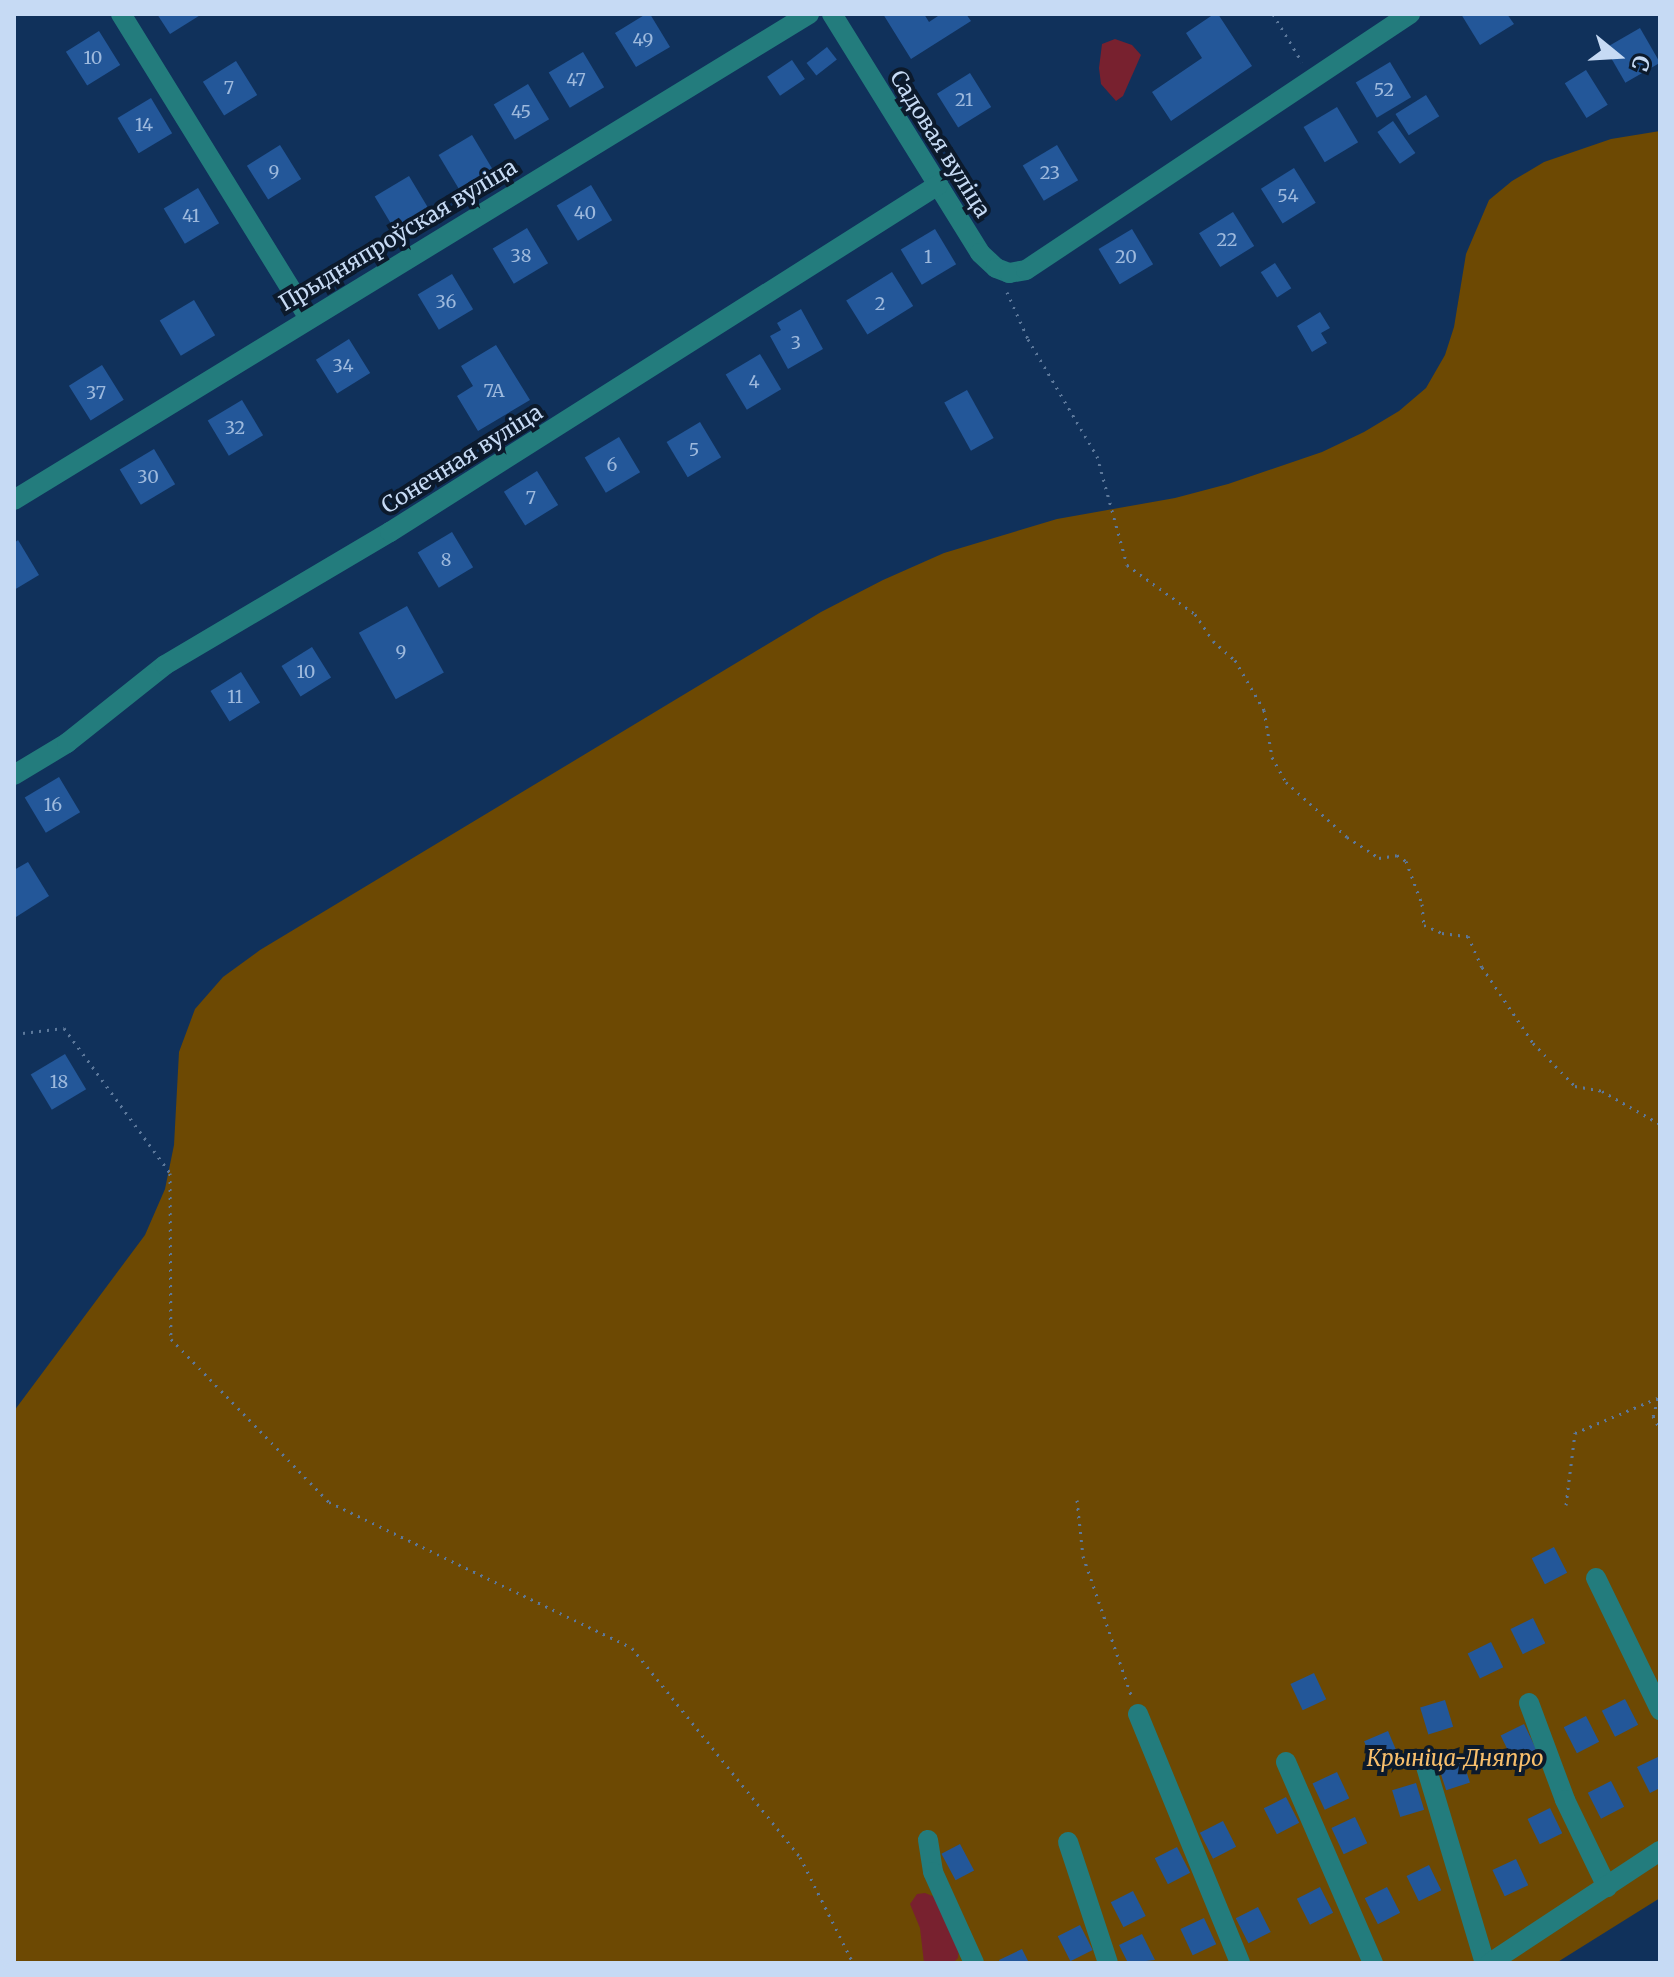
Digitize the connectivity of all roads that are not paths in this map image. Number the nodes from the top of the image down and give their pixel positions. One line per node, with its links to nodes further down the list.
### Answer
1 (121, 14): 6 (street)
2 (809, 14): 6 (street, Прыдняпроўская вуліца)
3 (832, 14): 5 (street, Садовая вуліца)
4 (1410, 14): 5 (street, Садовая вуліца)
5 (938, 185): 8 (street, Сонечная вуліца)
6 (309, 318): 7 (street, Прыдняпроўская вуліца)
7 (14, 500)
8 (14, 775)
9 (1596, 1578): 11 (street)
10 (1529, 1703): 18 (street)
11 (1660, 1710)
12 (1138, 1714): 21 (street)
13 (1424, 1760): 23 (street)
14 (1286, 1762): 22 (street)
15 (928, 1840): 19 (street)
16 (1068, 1842): 20 (street)
17 (1660, 1851): 18 (street)
18 (1607, 1887): 23 (street)
19 (974, 1963)
20 (1108, 1963)
21 (1240, 1963)
22 (1373, 1963)
23 (1488, 1963)

